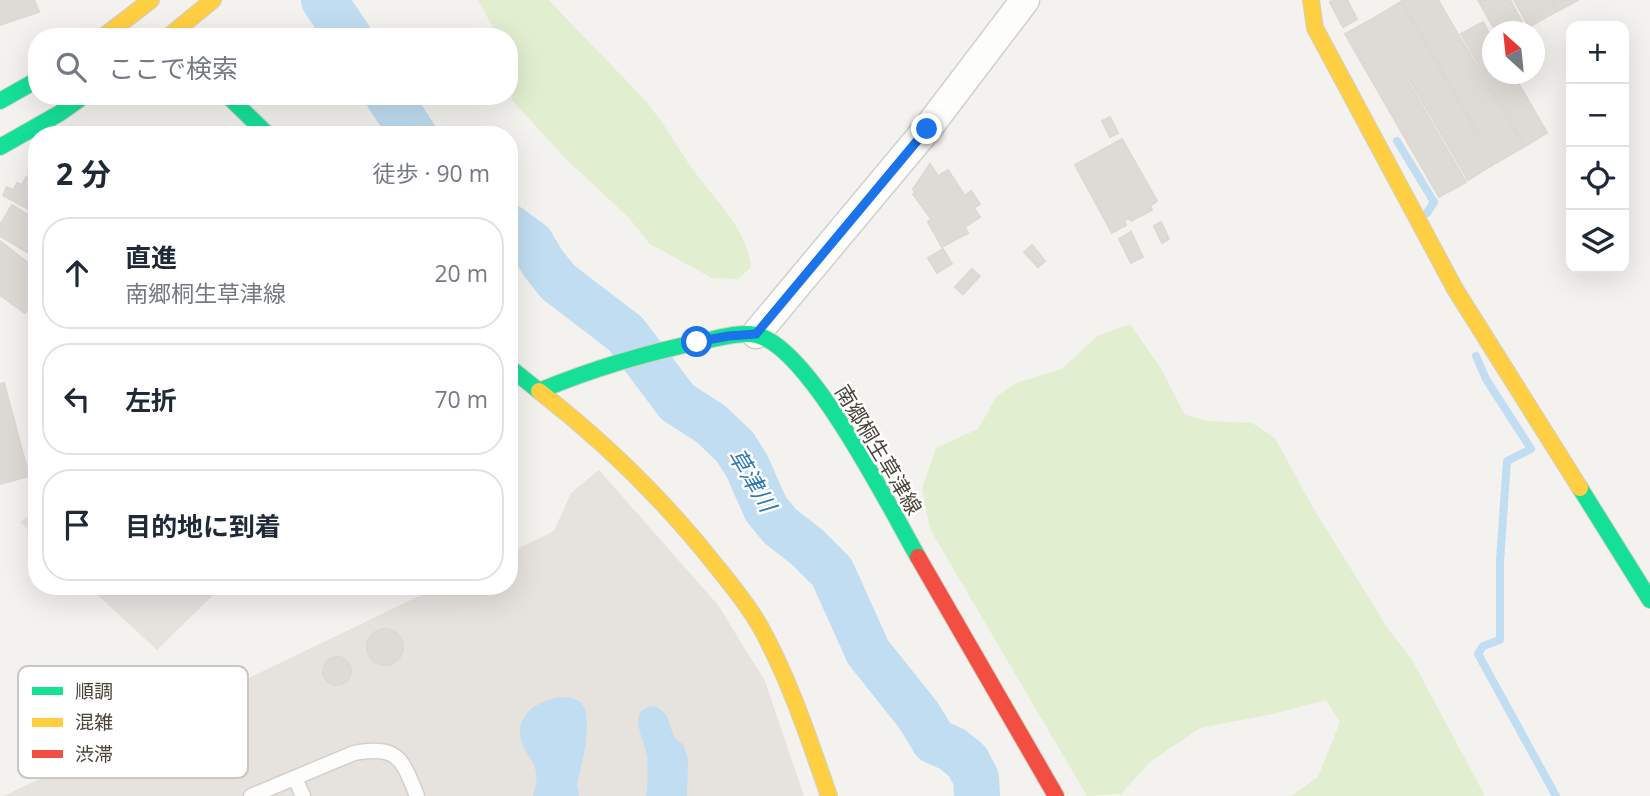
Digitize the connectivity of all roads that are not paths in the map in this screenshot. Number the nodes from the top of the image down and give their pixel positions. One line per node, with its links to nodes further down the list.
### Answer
1 (213, 0): 4 (street)
2 (1025, 0): 14 (street)
3 (1311, 0): 17 (street)
4 (152, 18): 5 (street)
5 (126, 28)
6 (28, 85): 7 (street)
7 (0, 101)
8 (71, 105): 10 (street)
9 (237, 105): 11 (street)
10 (37, 126)
11 (259, 126)
12 (28, 131): 13 (street)
13 (0, 147)
14 (756, 334): 16 (street); 23 (street, 南郷桐生草津線)
15 (518, 374): 16 (street)
16 (539, 391): 22 (street)
17 (1650, 600)
18 (295, 778): 19 (lane); 20 (lane); 21 (lane)
19 (251, 796)
20 (303, 796)
21 (417, 796)
22 (829, 796)
23 (1056, 796)

